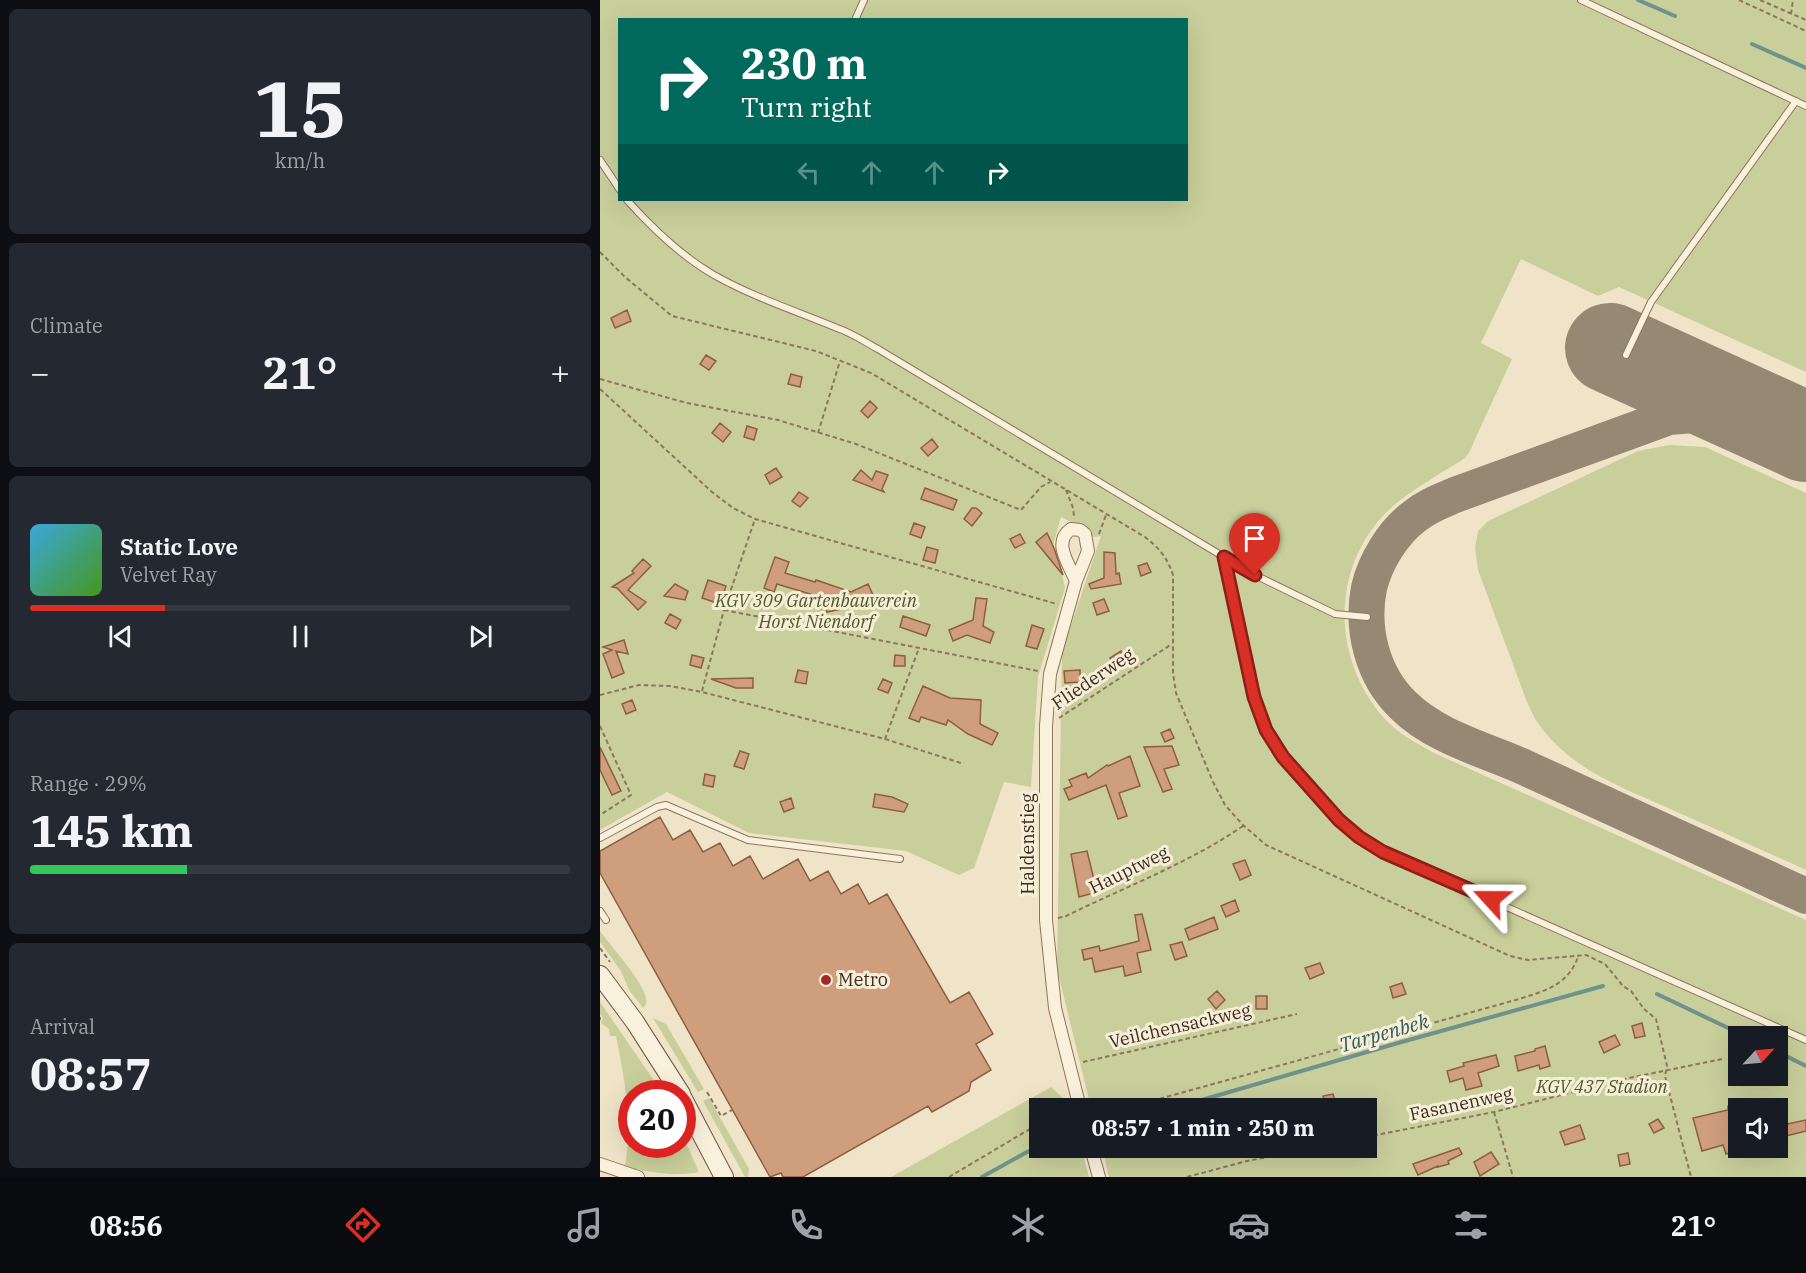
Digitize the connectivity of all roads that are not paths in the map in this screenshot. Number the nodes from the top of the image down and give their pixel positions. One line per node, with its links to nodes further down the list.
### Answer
1 (864, 0): 3 (lane)
2 (1581, 0): 4 (lane)
3 (856, 18)
4 (1796, 101): 5 (lane); 9 (lane)
5 (1806, 106)
6 (600, 160): 7 (lane)
7 (618, 187)
8 (628, 201): 10 (lane)
9 (1626, 355)
10 (1224, 557): 12 (lane); 18 (lane)
11 (1076, 580): 11 (street, Haldenstieg); 20 (street, Haldenstieg)
12 (1367, 617)
13 (600, 838): 14 (lane)
14 (900, 859)
15 (600, 911): 16 (lane)
16 (606, 920)
17 (600, 975): 19 (main road)
18 (1806, 1040)
19 (672, 1080)
20 (1077, 1098)
21 (696, 1123): 25 (main road)
22 (1094, 1158): 26 (street)
23 (600, 1164): 24 (street)
24 (638, 1177)
25 (723, 1177)
26 (1099, 1177)

